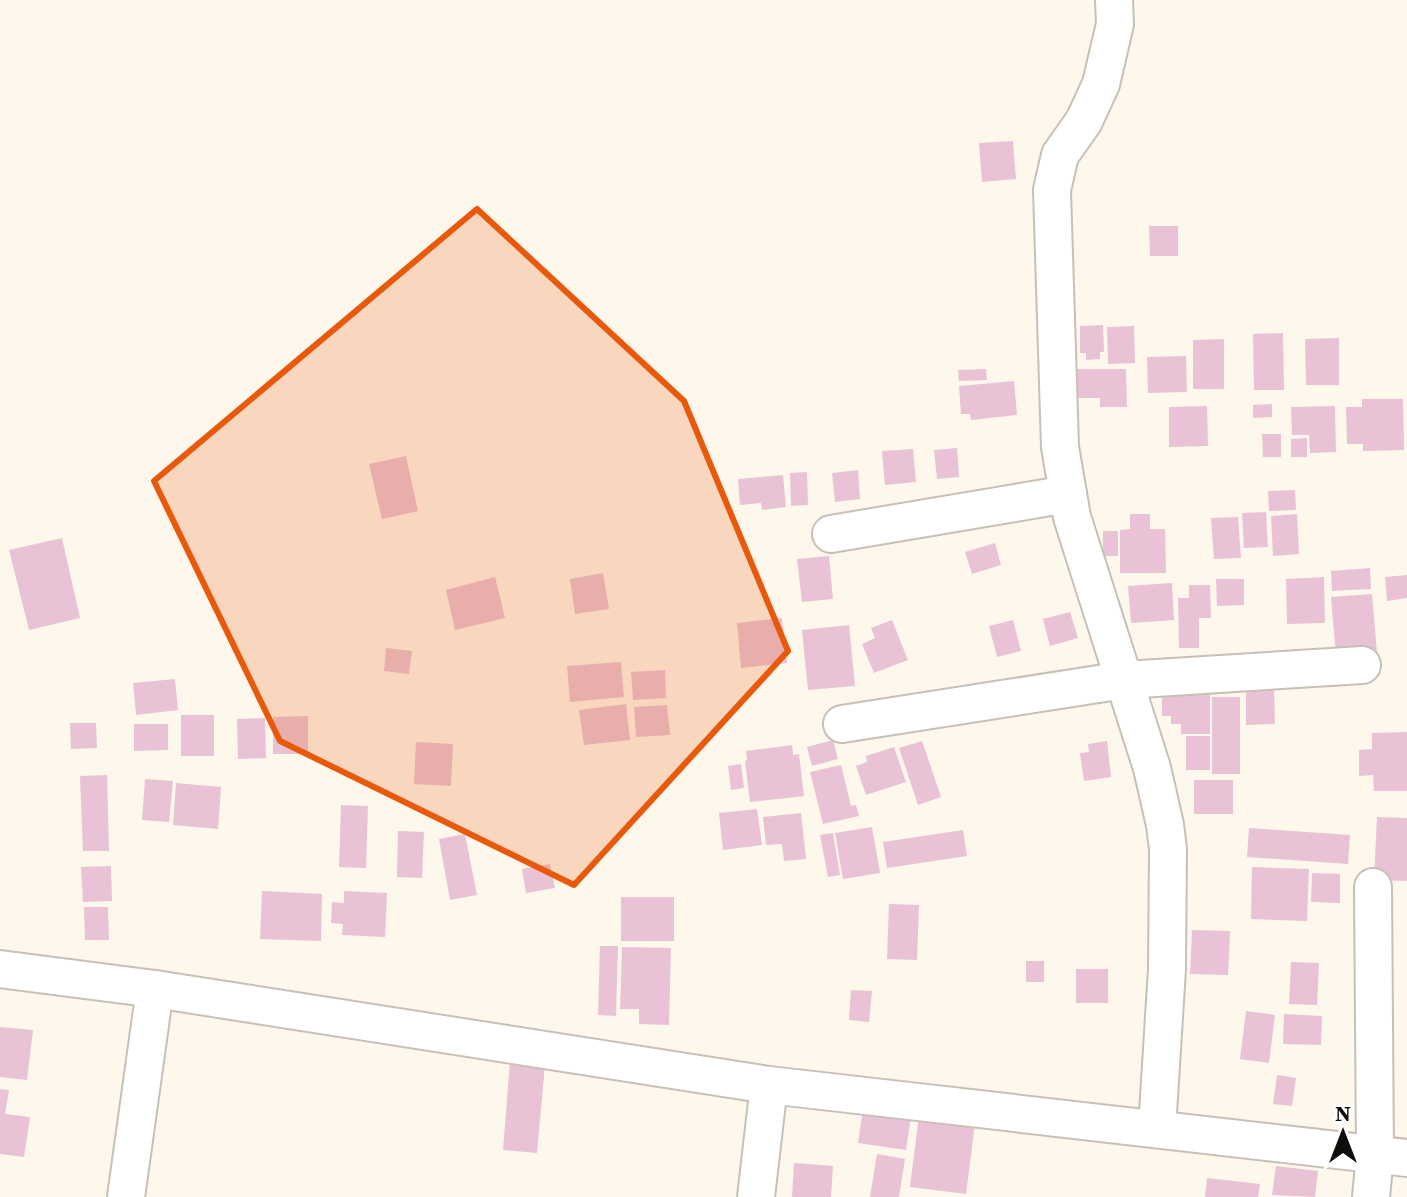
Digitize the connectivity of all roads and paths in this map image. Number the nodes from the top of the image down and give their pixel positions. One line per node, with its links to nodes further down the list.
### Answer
1 (1114, 0): 2 (street)
2 (1068, 494): 3 (street); 5 (street)
3 (831, 534)
4 (1362, 665): 5 (street)
5 (1124, 680): 6 (street); 11 (street)
6 (842, 724)
7 (1373, 887): 12 (street)
8 (0, 969): 9 (street)
9 (155, 989): 10 (street); 13 (street)
10 (769, 1085): 11 (street); 14 (street)
11 (1157, 1129): 12 (street)
12 (1391, 1157): 15 (street)
13 (126, 1197)
14 (756, 1197)
15 (1371, 1197)

